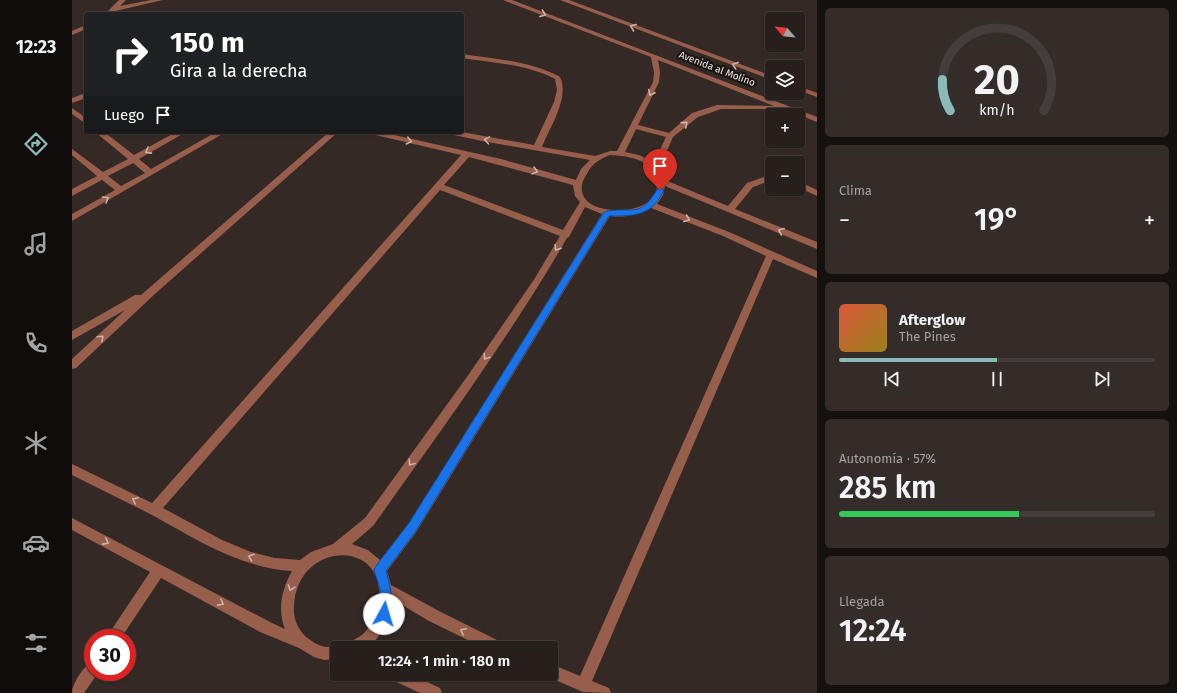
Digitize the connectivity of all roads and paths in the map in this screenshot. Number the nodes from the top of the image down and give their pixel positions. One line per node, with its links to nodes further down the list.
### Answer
1 (123, 0): 6 (street)
2 (160, 0): 6 (street)
3 (506, 0): 12 (street, Avenida al Molino, one-way to 12)
4 (563, 0): 7 (street, Avenida al Molino)
5 (580, 0): 7 (street)
6 (116, 9): 8 (street)
7 (591, 11): 13 (street, Avenida al Molino, one-way to 7)
8 (111, 12)
9 (84, 27): 10 (street)
10 (72, 33)
11 (464, 56): 31 (street)
12 (654, 56): 18 (street, Avenida al Molino); 23 (street, one-way to 23)
13 (765, 75)
14 (805, 91): 16 (street)
15 (84, 96): 17 (street)
16 (817, 96)
17 (72, 101)
18 (788, 108): 30 (street, one-way to 18)
19 (72, 110): 21 (street)
20 (805, 115): 22 (street, Avenida al Molino)
21 (84, 120)
22 (817, 120)
23 (634, 126): 30 (street); 33 (street)
24 (102, 134): 36 (street)
25 (178, 134): 36 (street, one-way to 36)
26 (219, 134): 38 (street)
27 (332, 134): 57 (street)
28 (380, 134): 34 (street, one-way to 34)
29 (461, 134): 31 (street, one-way to 29)
30 (670, 136): 37 (street)
31 (537, 148): 35 (street)
32 (72, 151): 39 (street)
33 (620, 153): 35 (street); 37 (street)
34 (467, 154): 42 (street, one-way to 42); 43 (street)
35 (595, 158): 42 (street)
36 (133, 159): 38 (street); 39 (street)
37 (656, 167): 41 (street)
38 (151, 173): 45 (street)
39 (103, 176): 45 (street); 46 (street)
40 (765, 180): 50 (street)
41 (662, 182): 49 (street); 50 (street)
42 (577, 183): 48 (street)
43 (440, 187): 53 (street); 61 (street)
44 (805, 187): 47 (street)
45 (120, 190): 52 (street, one-way to 45)
46 (72, 193)
47 (817, 193)
48 (584, 202): 51 (street); 53 (street)
49 (651, 205): 51 (street); 55 (street, one-way to 55)
50 (729, 210): 54 (street, one-way to 50)
51 (607, 213): 66 (street)
52 (72, 218)
53 (566, 235): 63 (street, one-way to 63)
54 (817, 246)
55 (771, 254): 56 (street); 76 (street)
56 (817, 275)
57 (153, 290): 58 (street); 59 (street, one-way to 57)
58 (72, 336)
59 (72, 365)
60 (72, 469): 61 (street, one-way to 60)
61 (154, 510): 64 (street, one-way to 61)
62 (72, 524): 65 (street, one-way to 65)
63 (337, 549): 64 (street); 66 (street)
64 (303, 566): 71 (street, one-way to 71)
65 (159, 570): 68 (street); 71 (street, one-way to 71)
66 (380, 570): 67 (street)
67 (386, 589): 69 (street); 70 (street, one-way to 67)
68 (119, 629)
69 (364, 641)
70 (484, 641)
71 (301, 642): 72 (street)
72 (330, 652)
73 (558, 674): 76 (street)
74 (84, 681): 77 (street)
75 (409, 681): 78 (street)
76 (583, 685): 79 (street)
77 (76, 693)
78 (435, 693)
79 (604, 693)

